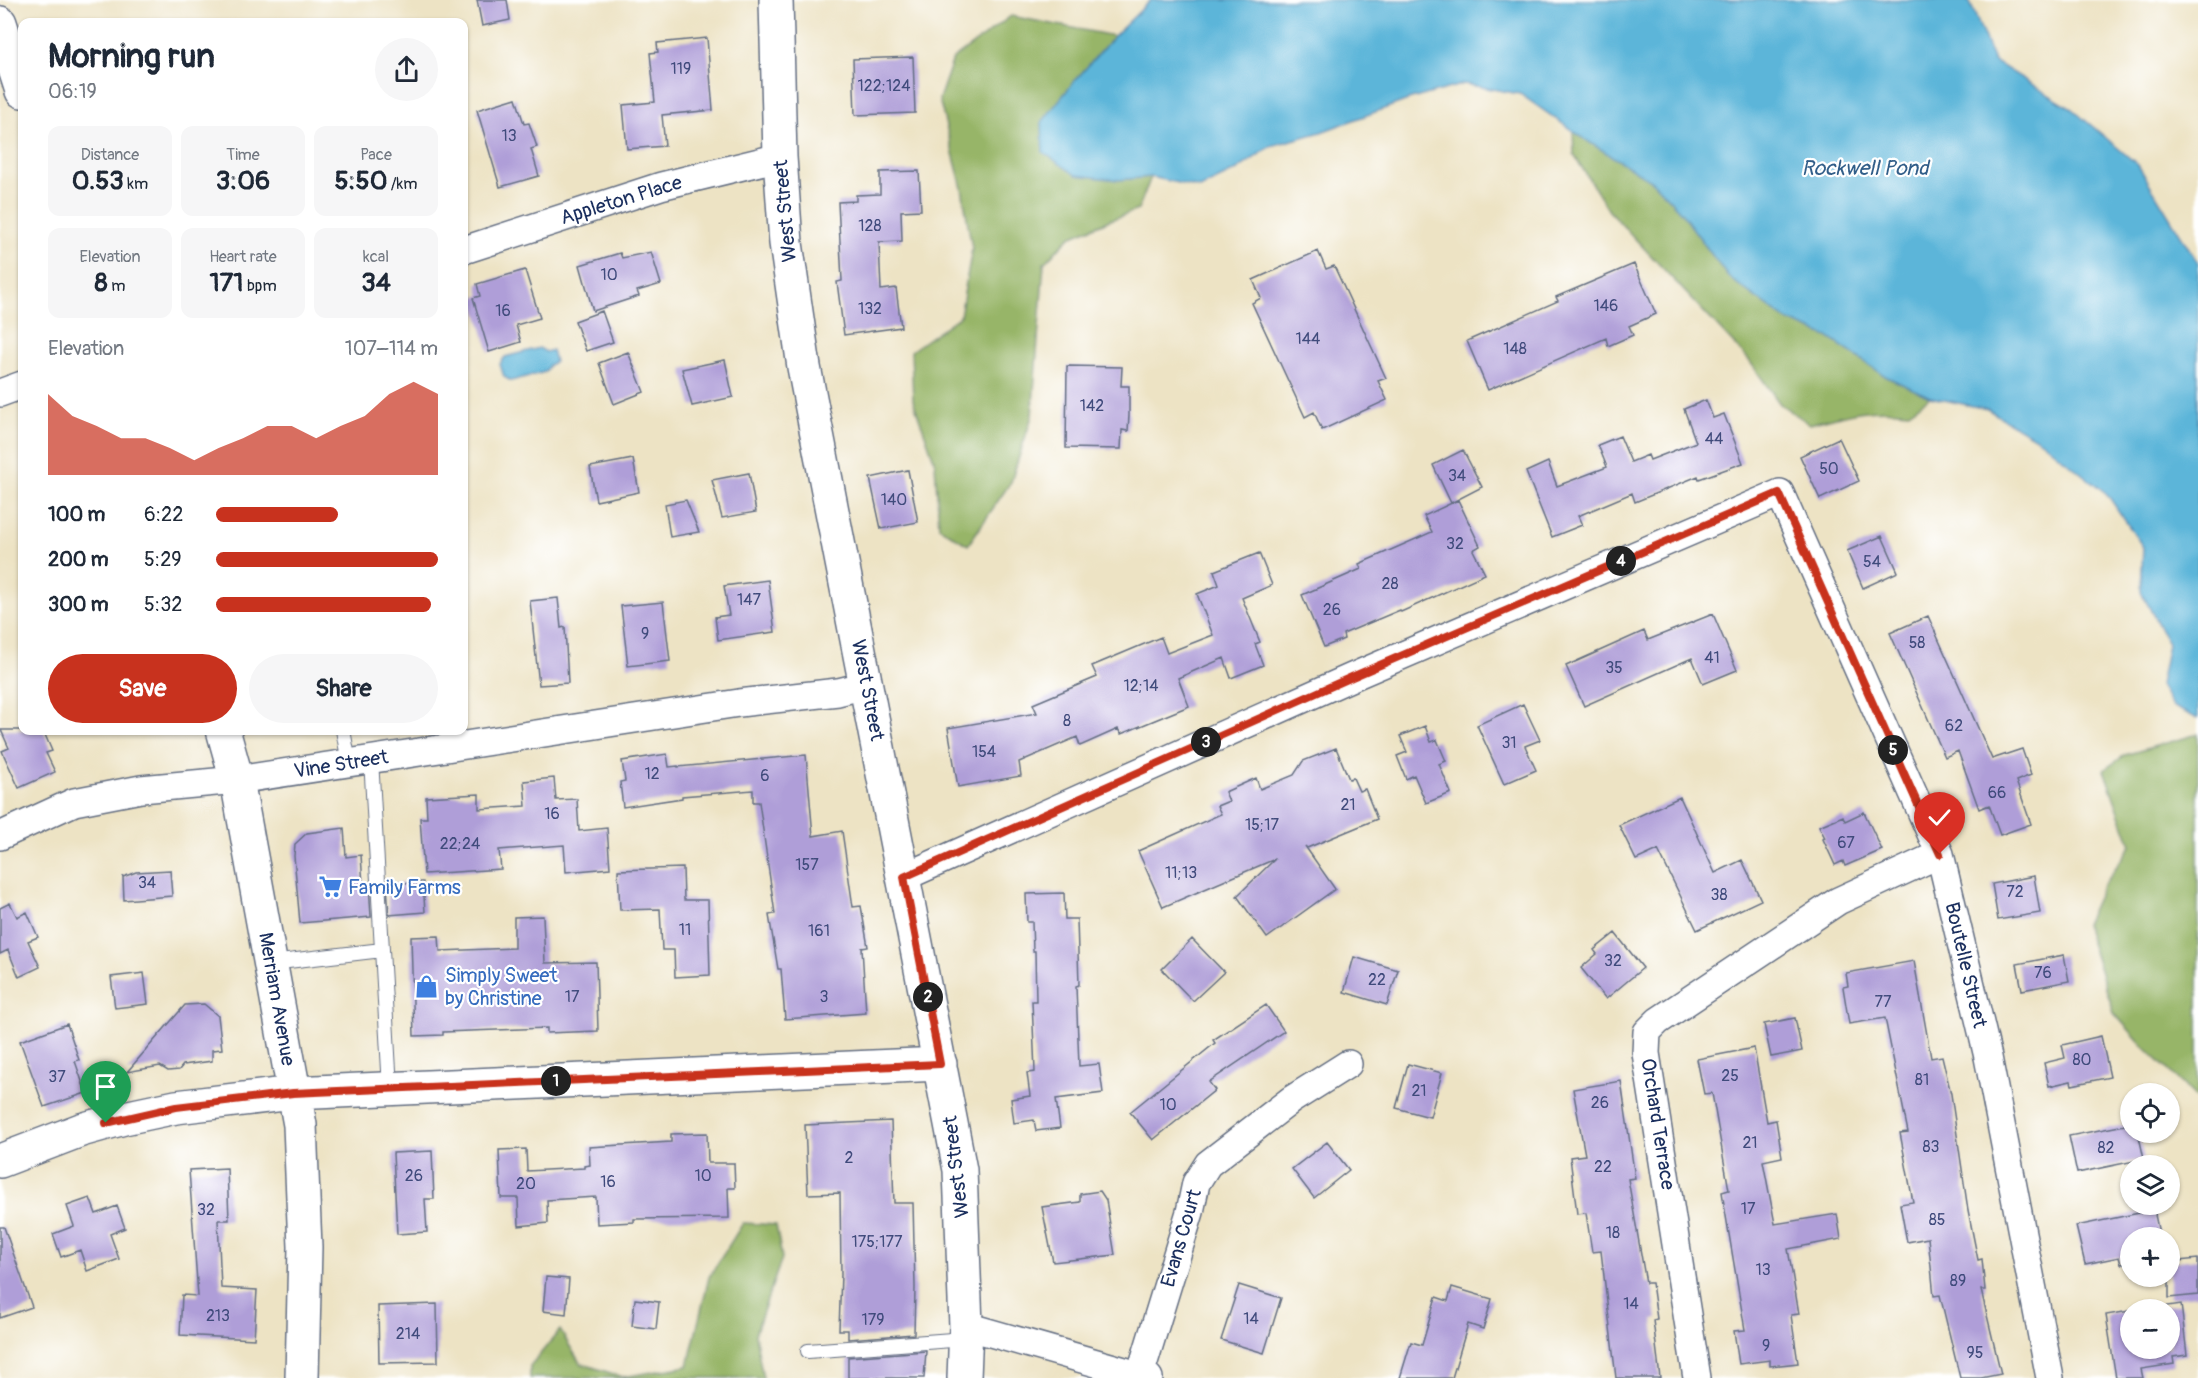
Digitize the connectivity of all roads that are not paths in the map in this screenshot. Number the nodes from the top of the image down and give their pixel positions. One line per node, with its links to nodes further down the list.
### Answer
1 (776, 0): 4 (street, West Street)
2 (0, 23): 3 (street)
3 (18, 79)
4 (780, 158): 5 (street, Appleton Place); 8 (street, West Street)
5 (468, 249)
6 (18, 386): 7 (street)
7 (0, 393)
8 (867, 685): 11 (street, Vine Street); 15 (street, West Street)
9 (230, 735): 12 (street, Merriam Avenue)
10 (346, 735): 11 (lane)
11 (360, 761): 12 (street, Vine Street); 16 (lane)
12 (237, 780): 13 (street, Vine Street); 17 (street, Merriam Avenue)
13 (0, 836)
14 (1940, 854): 15 (street, Boutelle Street); 28 (street, Orchard Terrace); 29 (street, Boutelle Street)
15 (904, 877): 18 (street, West Street)
16 (382, 950): 17 (lane); 20 (lane)
17 (270, 963): 21 (street, Merriam Avenue)
18 (940, 1064): 20 (street); 23 (street, West Street)
19 (1348, 1064): 25 (street, Evans Court)
20 (390, 1088): 21 (street)
21 (293, 1093): 22 (street); 26 (street, Merriam Avenue)
22 (0, 1161)
23 (966, 1333): 24 (lane); 25 (street); 27 (street, West Street)
24 (808, 1351)
25 (1144, 1377)
26 (302, 1378)
27 (964, 1378)
28 (1697, 1378)
29 (2050, 1378)

